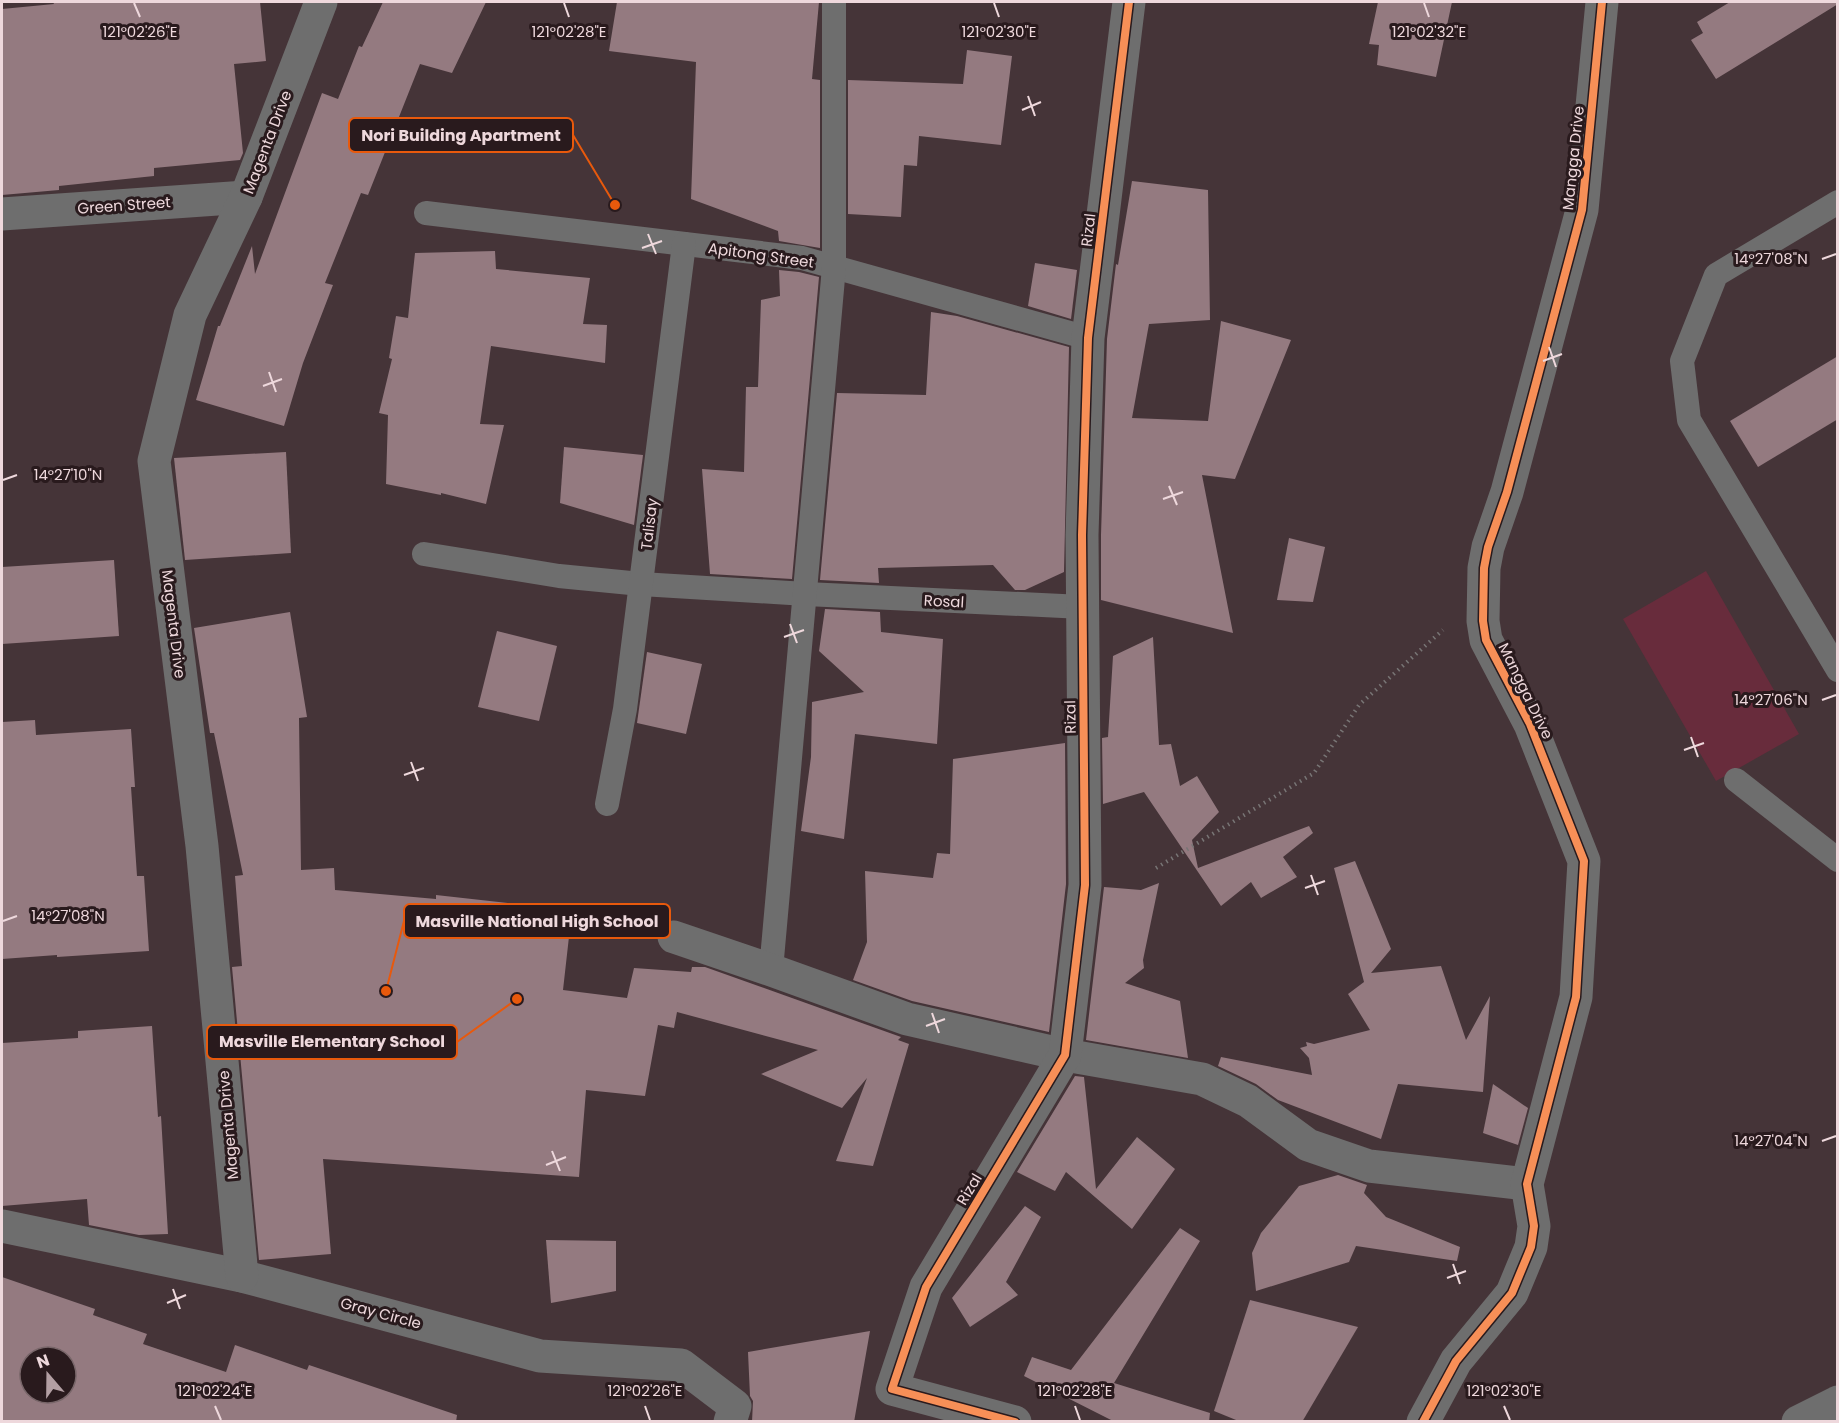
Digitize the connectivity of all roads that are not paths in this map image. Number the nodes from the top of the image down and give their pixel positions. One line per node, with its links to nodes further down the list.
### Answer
1 (321, 2): 5 (street, Magenta Drive)
2 (834, 2): 10 (lane)
3 (1129, 2): 11 (street, Rizal)
4 (1602, 2): 23 (street, Mangga Drive)
5 (246, 197): 8 (street, Green Street); 25 (street, Magenta Drive)
6 (1838, 202): 16 (lane)
7 (426, 213): 9 (lane, Apitong Street)
8 (2, 214)
9 (684, 244): 10 (lane, Apitong Street); 13 (lane, Talisay)
10 (834, 267): 11 (lane, Apitong Street); 14 (lane)
11 (1088, 338): 15 (street, Rizal)
12 (424, 554): 13 (lane, Rosal)
13 (641, 584): 14 (lane, Rosal); 18 (lane, Talisay)
14 (806, 594): 15 (lane, Rosal); 21 (lane)
15 (1083, 607): 22 (street, Rizal)
16 (1838, 670)
17 (1736, 780): 19 (lane)
18 (607, 804)
19 (1838, 860)
20 (674, 937): 21 (street)
21 (771, 970): 22 (street)
22 (1065, 1055): 23 (street); 28 (street, Rizal)
23 (1527, 1184): 29 (street, Mangga Drive)
24 (2, 1226): 25 (street, Gray Circle)
25 (242, 1276): 27 (street, Gray Circle)
26 (1838, 1402): 30 (street)
27 (730, 1422)
28 (1015, 1422)
29 (1423, 1422)
30 (1798, 1422)

